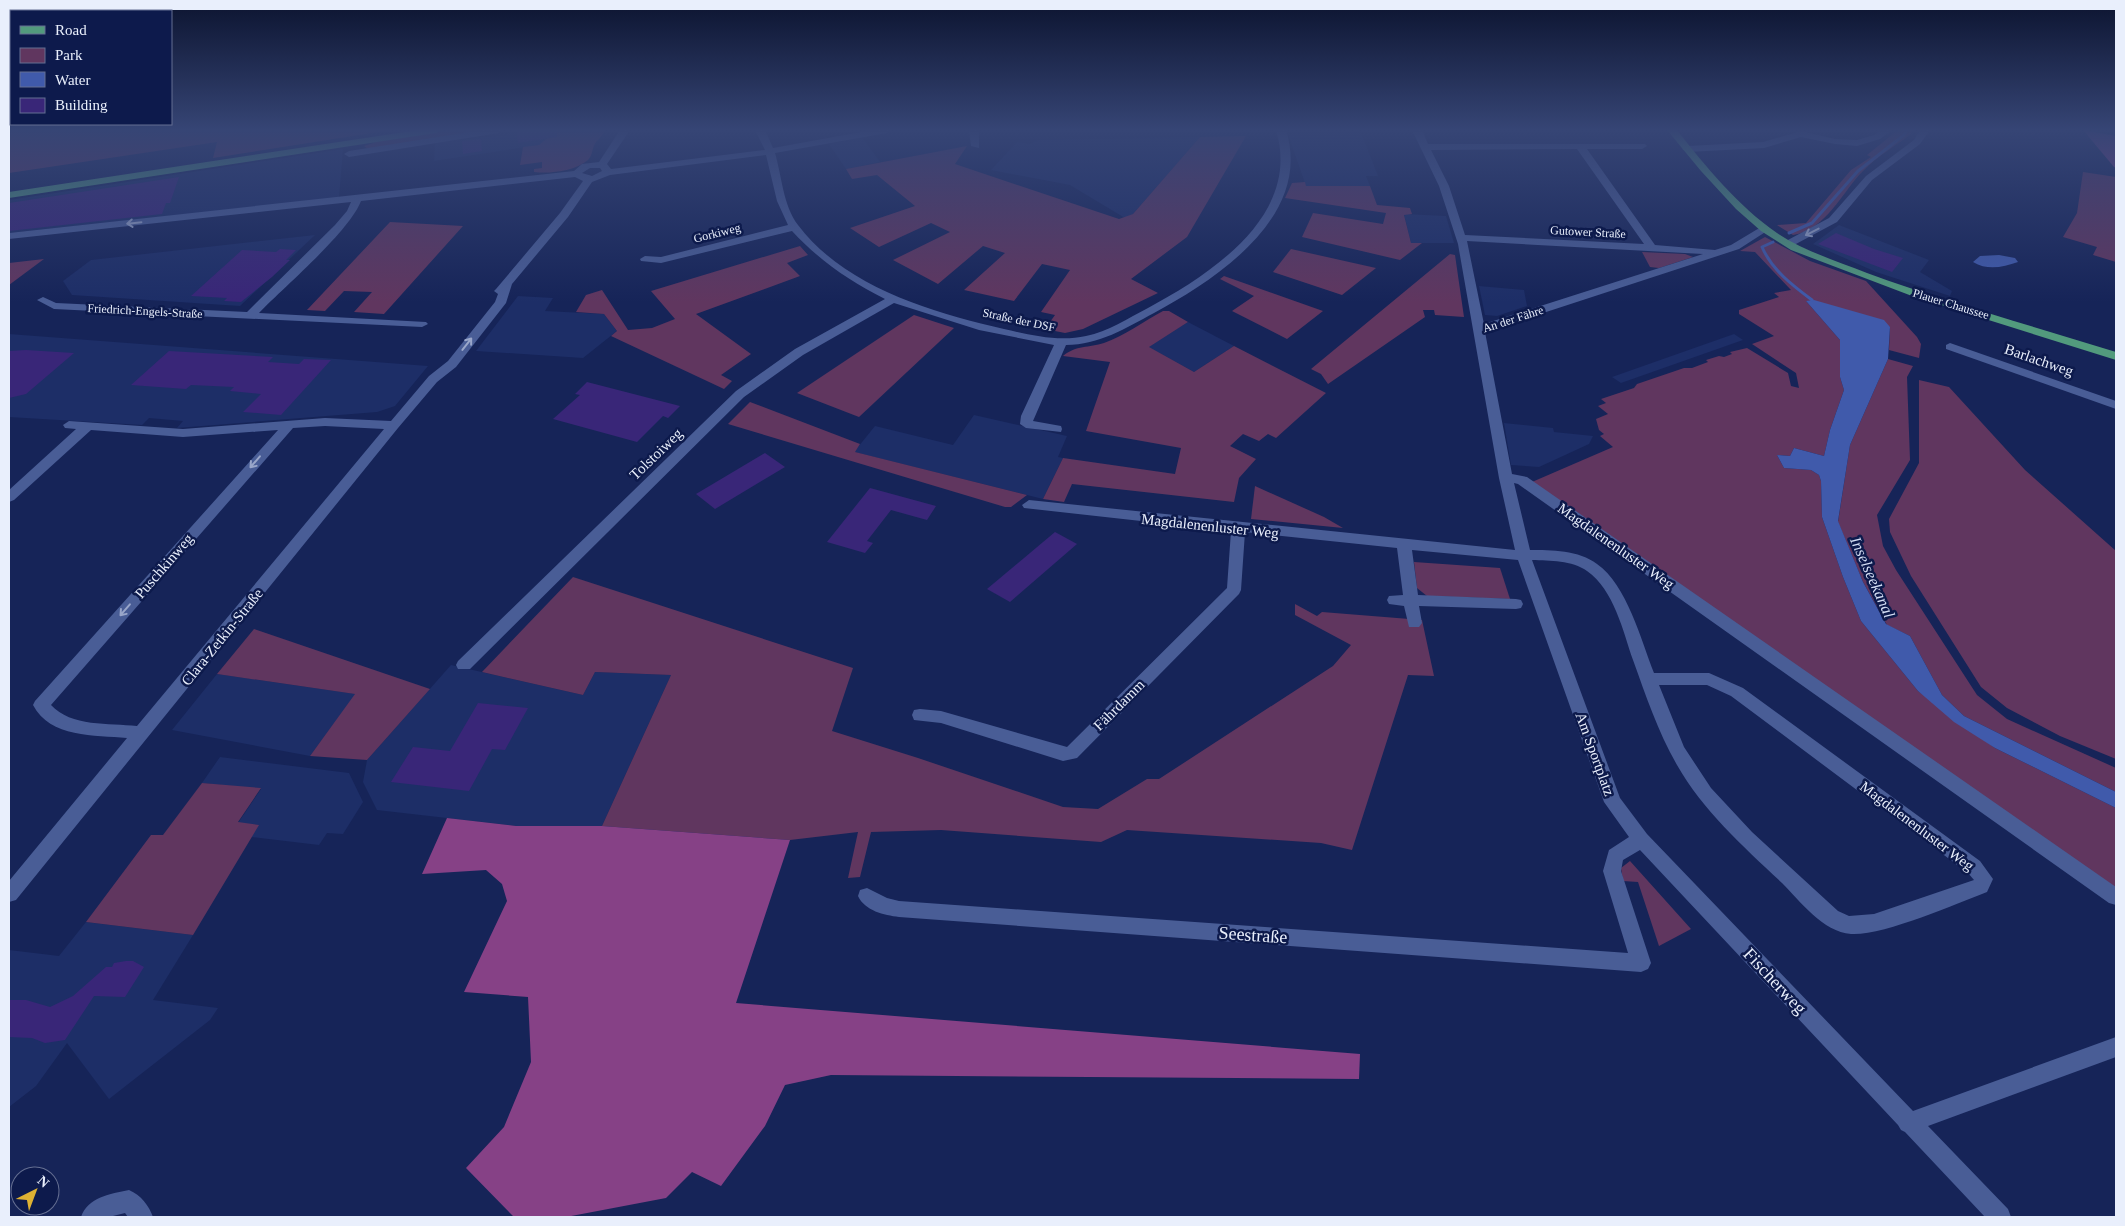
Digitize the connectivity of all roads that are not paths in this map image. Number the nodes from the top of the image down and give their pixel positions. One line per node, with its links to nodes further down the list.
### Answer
1 (60, 187): 10 (main road)
2 (461, 187): 11 (street)
3 (583, 187): 30 (street, Clara-Zetkin-Straße)
4 (778, 187): 12 (street, Straße der DSF)
5 (1280, 187): 25 (street, Straße der DSF)
6 (1444, 187): 15 (street)
7 (1609, 187): 17 (street)
8 (1724, 187): 13 (main road, Plauer Chaussee)
9 (1862, 187): 16 (street, one-way to 16)
10 (9, 195)
11 (357, 199): 14 (street, one-way to 14); 22 (street)
12 (794, 227): 19 (street, Gorkiweg); 20 (street, Straße der DSF)
13 (1765, 229): 16 (main road, Plauer Chaussee); 18 (street, An der Fähre)
14 (9, 236)
15 (1461, 238): 17 (street, Gutower Straße); 24 (street)
16 (1790, 243): 27 (main road, Plauer Chaussee)
17 (1652, 248): 18 (street, Gutower Straße)
18 (1715, 252): 24 (street, An der Fähre)
19 (645, 259)
20 (894, 298): 25 (street, Straße der DSF); 44 (street, Tolstoiweg)
21 (44, 300): 22 (street, Friedrich-Engels-Straße)
22 (248, 317): 23 (street, Friedrich-Engels-Straße)
23 (422, 324)
24 (1478, 330): 34 (street, An der Fähre)
25 (1061, 343): 33 (street)
26 (1950, 347): 28 (street, Barlachweg)
27 (2116, 356)
28 (2116, 405)
29 (69, 425): 31 (street)
30 (394, 425): 32 (street); 47 (street, Clara-Zetkin-Straße)
31 (88, 426): 32 (street); 35 (street)
32 (288, 426): 47 (street, Puschkinweg, one-way to 47)
33 (1056, 429)
34 (1506, 478): 39 (street, An der Fähre); 51 (street, Magdalenenluster Weg)
35 (9, 497)
36 (1029, 505): 37 (street, Magdalenenluster Weg)
37 (1238, 529): 38 (street, Magdalenenluster Weg); 46 (street, Fährdamm)
38 (1404, 545): 39 (street, Magdalenenluster Weg); 41 (street)
39 (1524, 556): 45 (street, Magdalenenluster Weg); 48 (street, Am Sportplatz)
40 (1394, 600): 41 (street)
41 (1411, 600): 42 (street); 43 (street)
42 (1516, 604)
43 (1414, 623)
44 (464, 665)
45 (1649, 679): 45 (street, Magdalenenluster Weg)
46 (920, 715)
47 (142, 733): 49 (street, Clara-Zetkin-Straße)
48 (1641, 839): 50 (street, Seestraße); 53 (street, Fischerweg)
49 (9, 894)
50 (868, 896)
51 (2116, 897)
52 (2116, 1047): 53 (street)
53 (1908, 1123): 56 (street, Fischerweg)
54 (92, 1217): 55 (street)
55 (142, 1217)
56 (2000, 1217)

